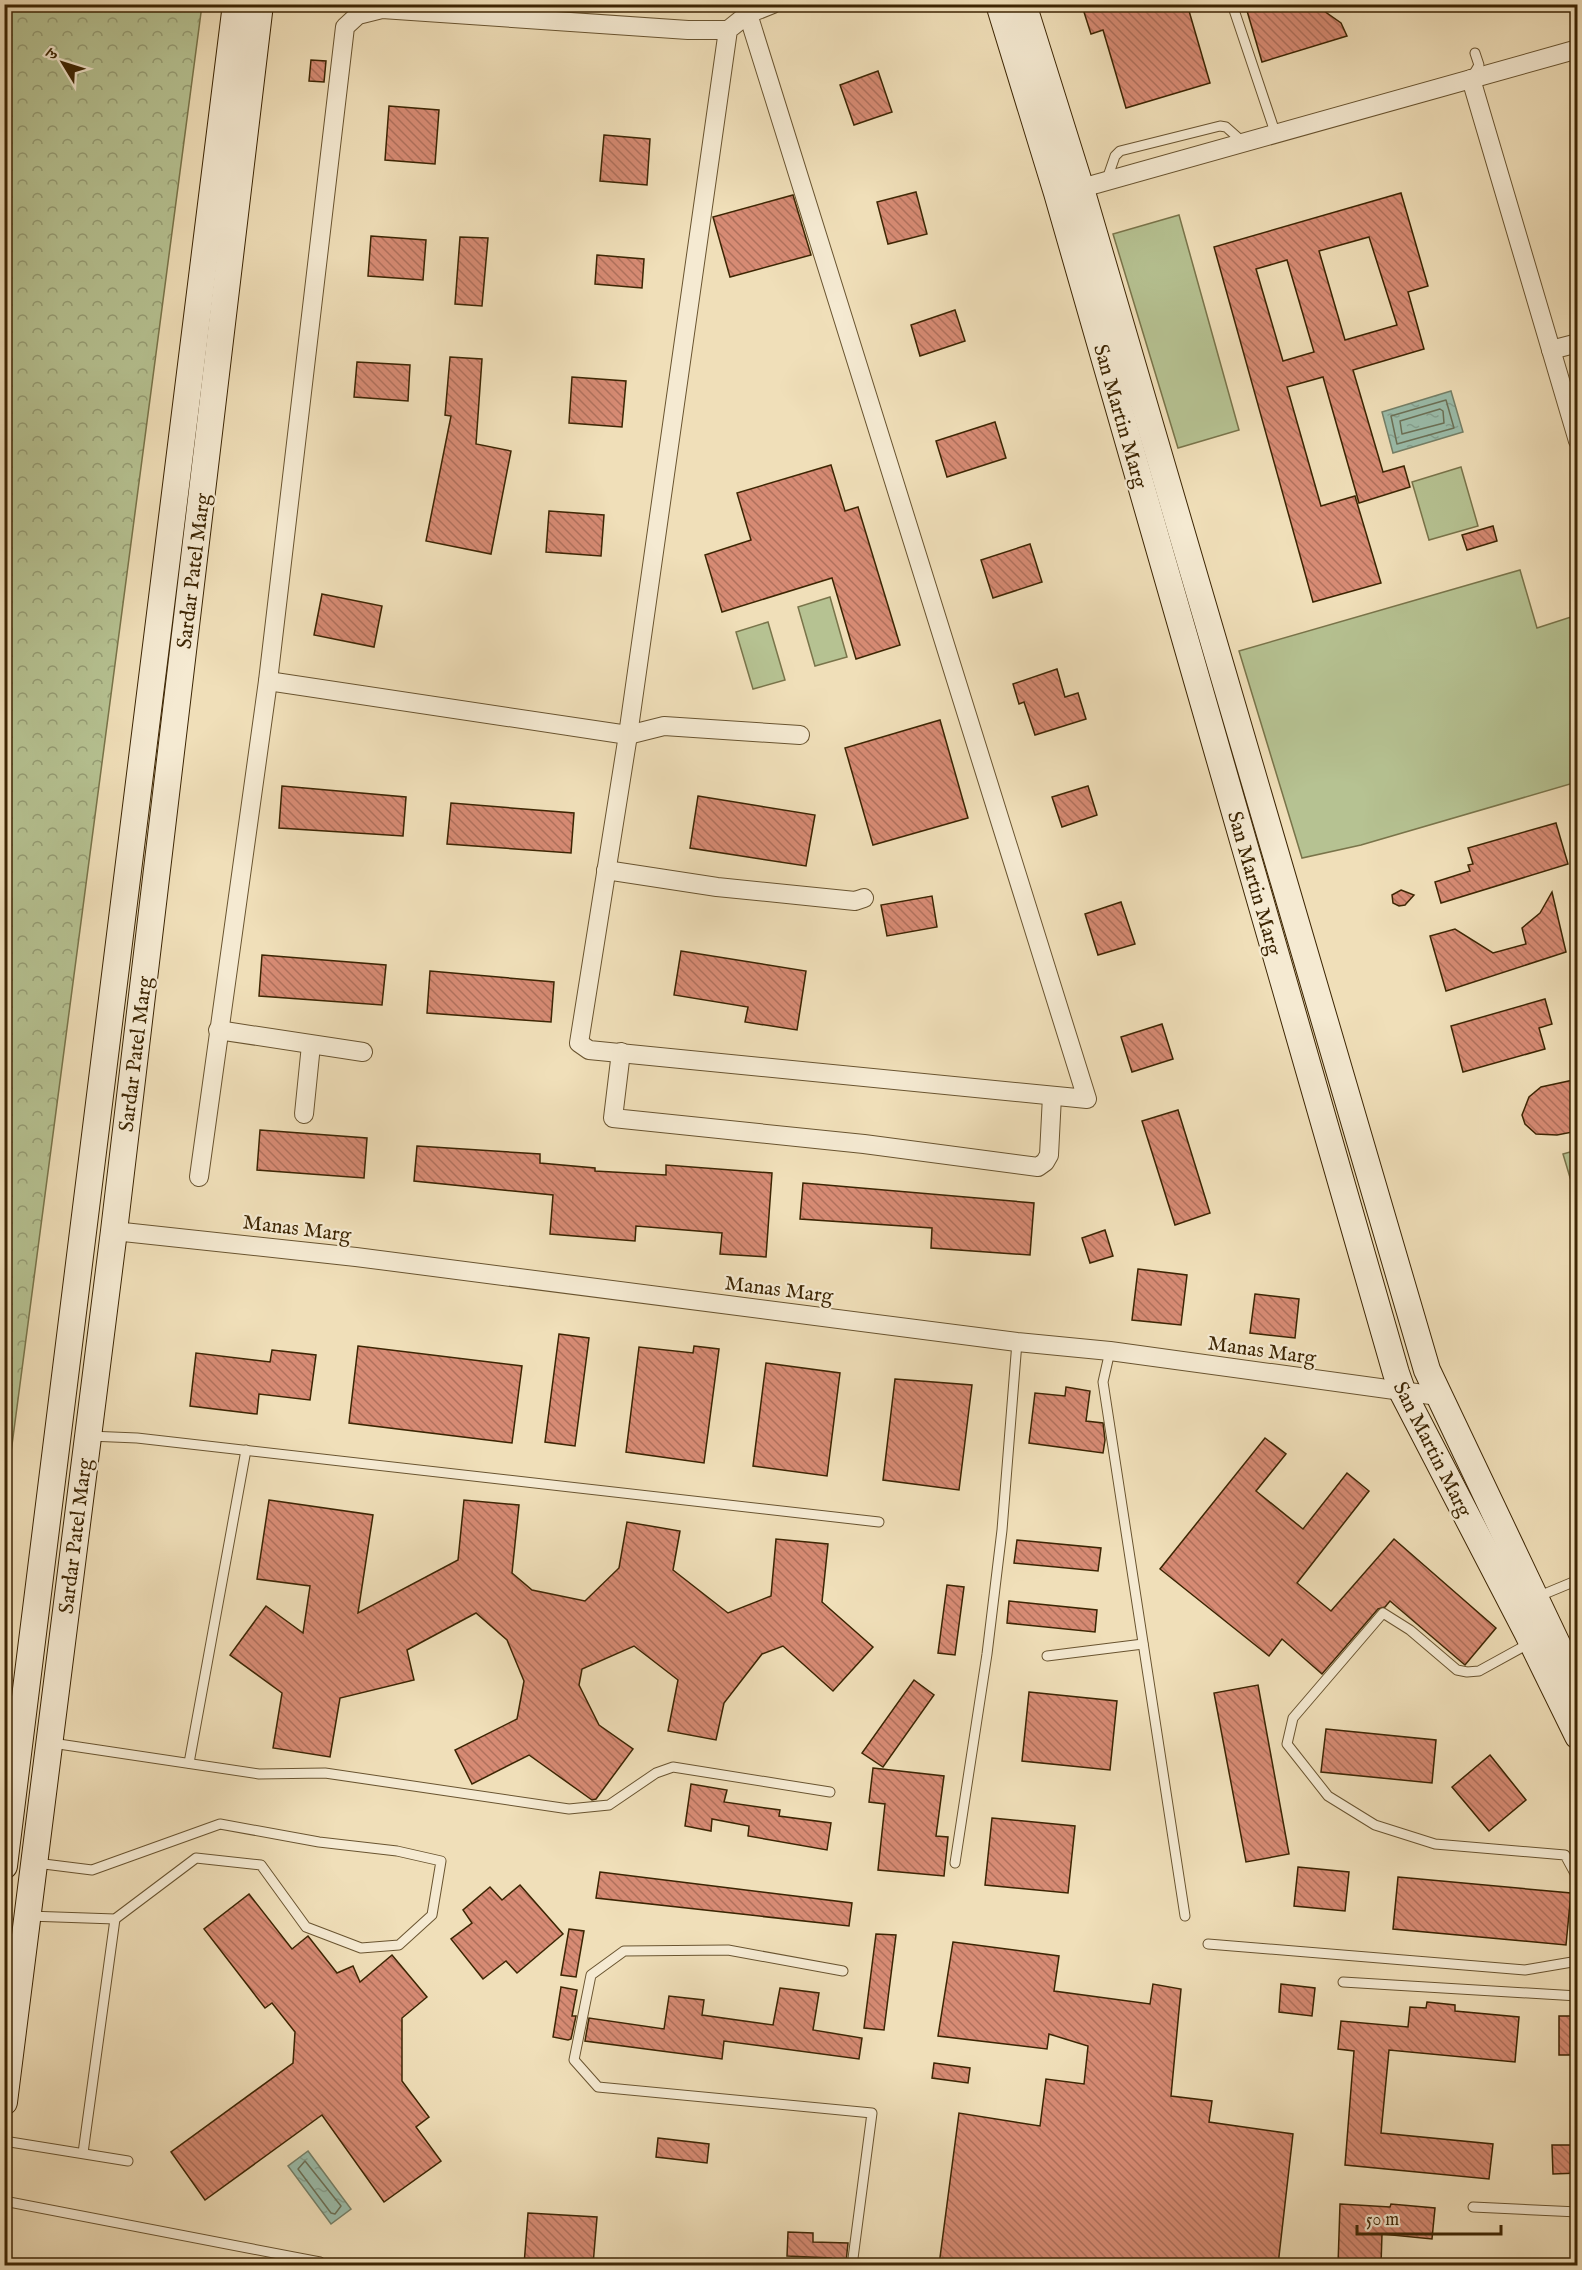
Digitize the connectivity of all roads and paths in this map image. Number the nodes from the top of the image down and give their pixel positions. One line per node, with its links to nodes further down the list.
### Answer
1 (236, 4): 52 (main road, Sardar Patel Marg)
2 (260, 4): 32 (main road, Sardar Patel Marg)
3 (773, 4): 8 (street)
4 (999, 4): 16 (main road, San Martin Marg)
5 (1023, 4): 16 (main road, San Martin Marg)
6 (1232, 4): 13 (lane)
7 (367, 9): 9 (street); 20 (street)
8 (748, 14): 9 (street); 29 (street)
9 (728, 30): 21 (street)
10 (1578, 49): 12 (street)
11 (1474, 53): 12 (lane)
12 (1471, 79): 13 (street); 18 (street)
13 (1276, 135): 14 (street)
14 (1244, 143): 15 (street); 15 (lane)
15 (1106, 182): 16 (street)
16 (1069, 191): 35 (main road, San Martin Marg); 36 (main road, San Martin Marg)
17 (1578, 343): 18 (street)
18 (1551, 351): 19 (street)
19 (1578, 441)
20 (268, 681): 21 (street); 25 (street)
21 (628, 735): 22 (street); 23 (street)
22 (800, 735)
23 (606, 870): 24 (street); 28 (street)
24 (864, 898)
25 (218, 1030): 26 (street); 31 (street)
26 (311, 1045): 27 (street); 30 (street)
27 (363, 1052)
28 (621, 1052): 29 (street); 29 (street)
29 (1052, 1096)
30 (304, 1114)
31 (199, 1177)
32 (114, 1231): 33 (street, Manas Marg); 37 (main road, Sardar Patel Marg)
33 (1017, 1342): 34 (street, Manas Marg); 51 (lane)
34 (1110, 1351): 35 (street, Manas Marg); 43 (lane)
35 (1403, 1393): 36 (street, Manas Marg); 42 (main road, San Martin Marg)
36 (1438, 1396): 41 (main road, San Martin Marg)
37 (87, 1436): 38 (lane); 47 (main road, Sardar Patel Marg)
38 (246, 1450): 39 (lane); 48 (lane)
39 (879, 1522)
40 (1578, 1580): 41 (lane)
41 (1534, 1598): 45 (main road, San Martin Marg)
42 (1532, 1642): 46 (main road, San Martin Marg); 53 (lane)
43 (1143, 1644): 44 (lane); 55 (lane)
44 (1047, 1656)
45 (1578, 1688)
46 (1578, 1736)
47 (51, 1743): 48 (lane); 50 (main road, Sardar Patel Marg)
48 (189, 1763): 49 (lane)
49 (830, 1792)
50 (36, 1863): 54 (main road, Sardar Patel Marg); 56 (lane)
51 (955, 1863)
52 (4, 1866)
53 (1578, 1879)
54 (28, 1916): 56 (lane); 62 (main road, Sardar Patel Marg)
55 (1185, 1916)
56 (115, 1919): 64 (lane)
57 (1208, 1944): 58 (lane)
58 (1578, 1961)
59 (843, 1971): 70 (lane)
60 (1343, 1982): 61 (lane)
61 (1578, 1996)
62 (4, 2102)
63 (4, 2141): 64 (lane)
64 (83, 2153): 65 (lane)
65 (128, 2161)
66 (4, 2202): 69 (lane)
67 (1473, 2207): 68 (lane)
68 (1578, 2212)
69 (321, 2262)
70 (852, 2265)

